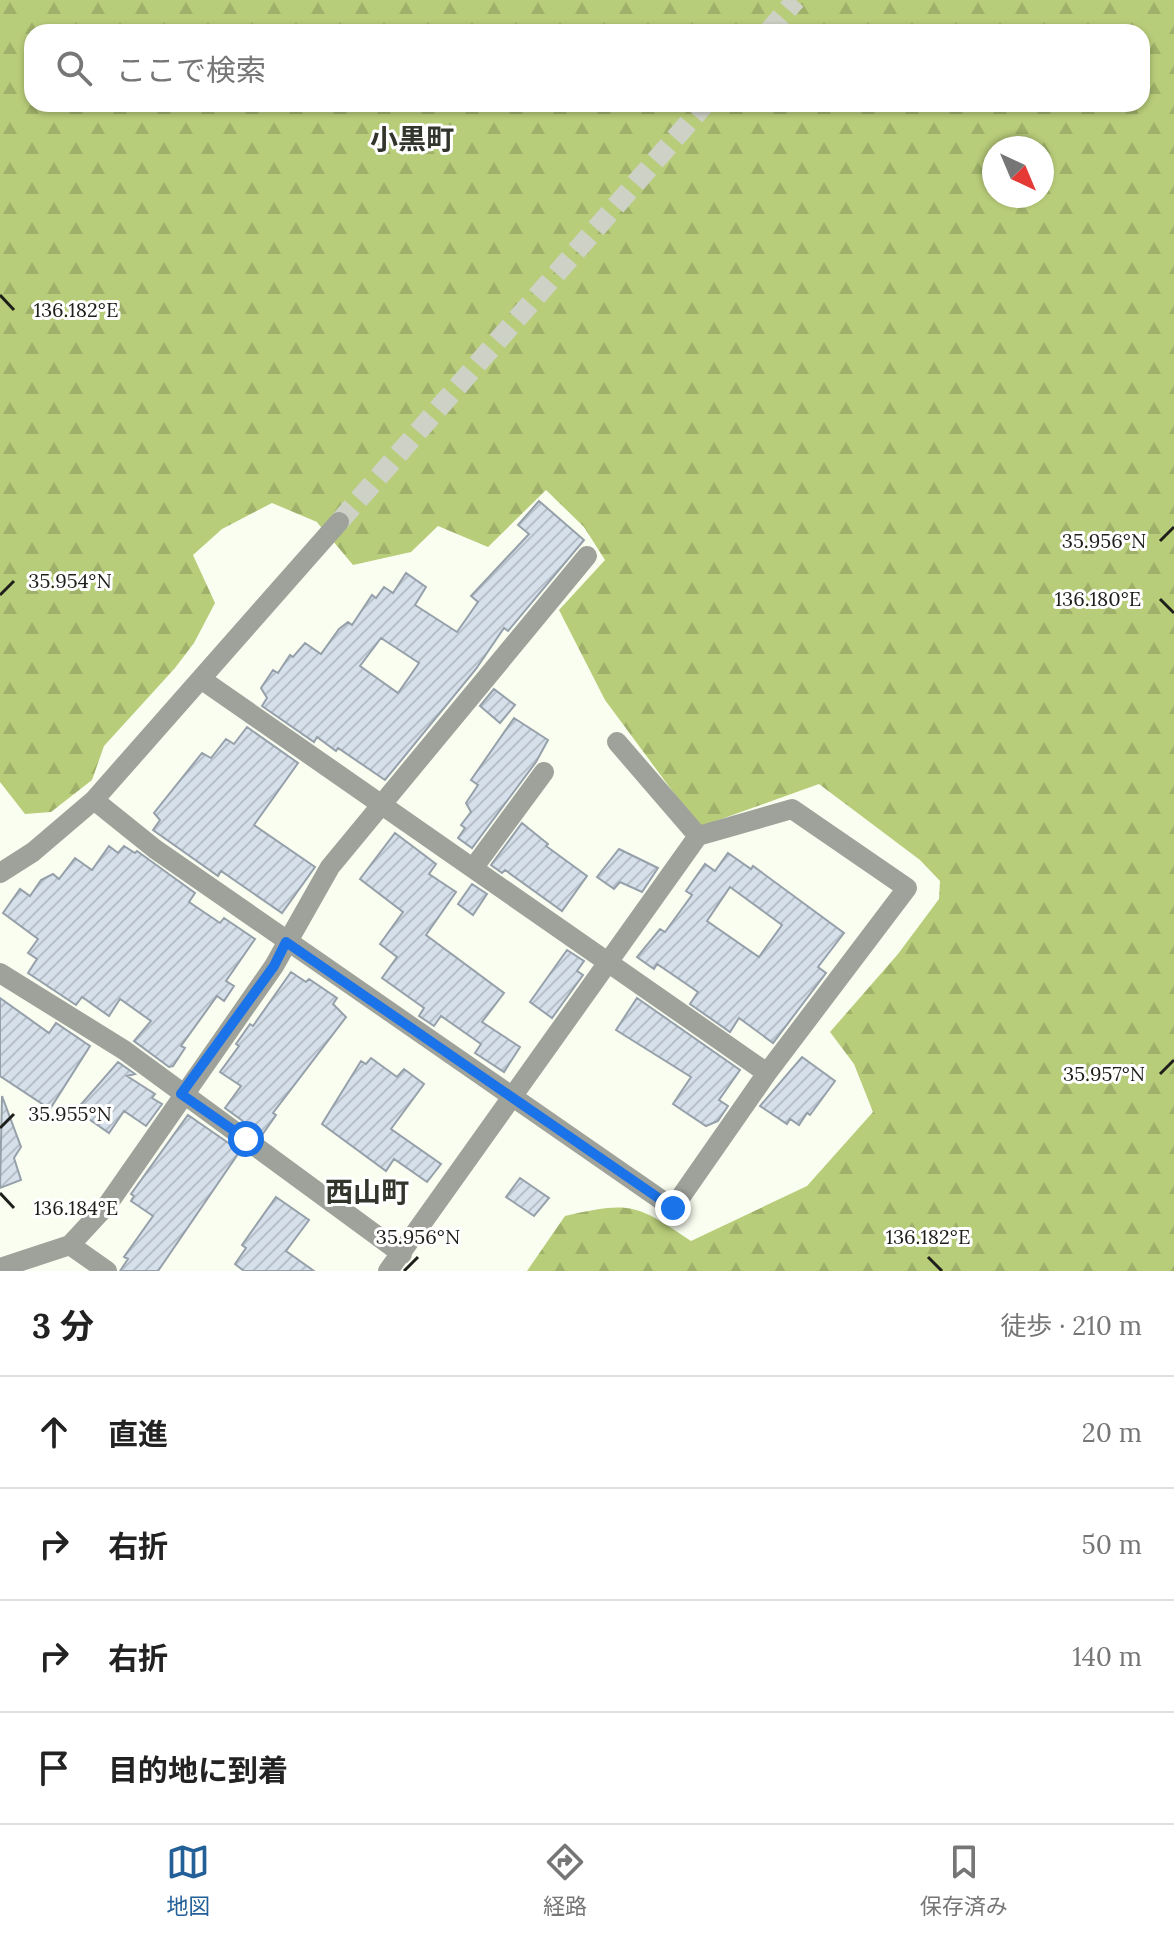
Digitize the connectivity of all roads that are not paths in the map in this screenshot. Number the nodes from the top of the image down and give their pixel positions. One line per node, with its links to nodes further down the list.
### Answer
1 (339, 522): 3 (street)
2 (587, 556): 7 (street)
3 (201, 679): 6 (street); 7 (street)
4 (617, 742): 8 (street)
5 (544, 772): 9 (street)
6 (94, 800): 10 (street); 11 (street)
7 (381, 807): 9 (street); 11 (street)
8 (698, 836): 12 (street); 14 (street)
9 (474, 867): 12 (street)
10 (0, 873)
11 (286, 942): 15 (street); 16 (street)
12 (608, 961): 14 (street); 16 (street)
13 (0, 973): 15 (street)
14 (767, 1073): 16 (street)
15 (181, 1094): 17 (street); 18 (street)
16 (513, 1096): 18 (street)
17 (70, 1245): 19 (street); 20 (street)
18 (402, 1254): 21 (street)
19 (0, 1268)
20 (107, 1271)
21 (388, 1271)

